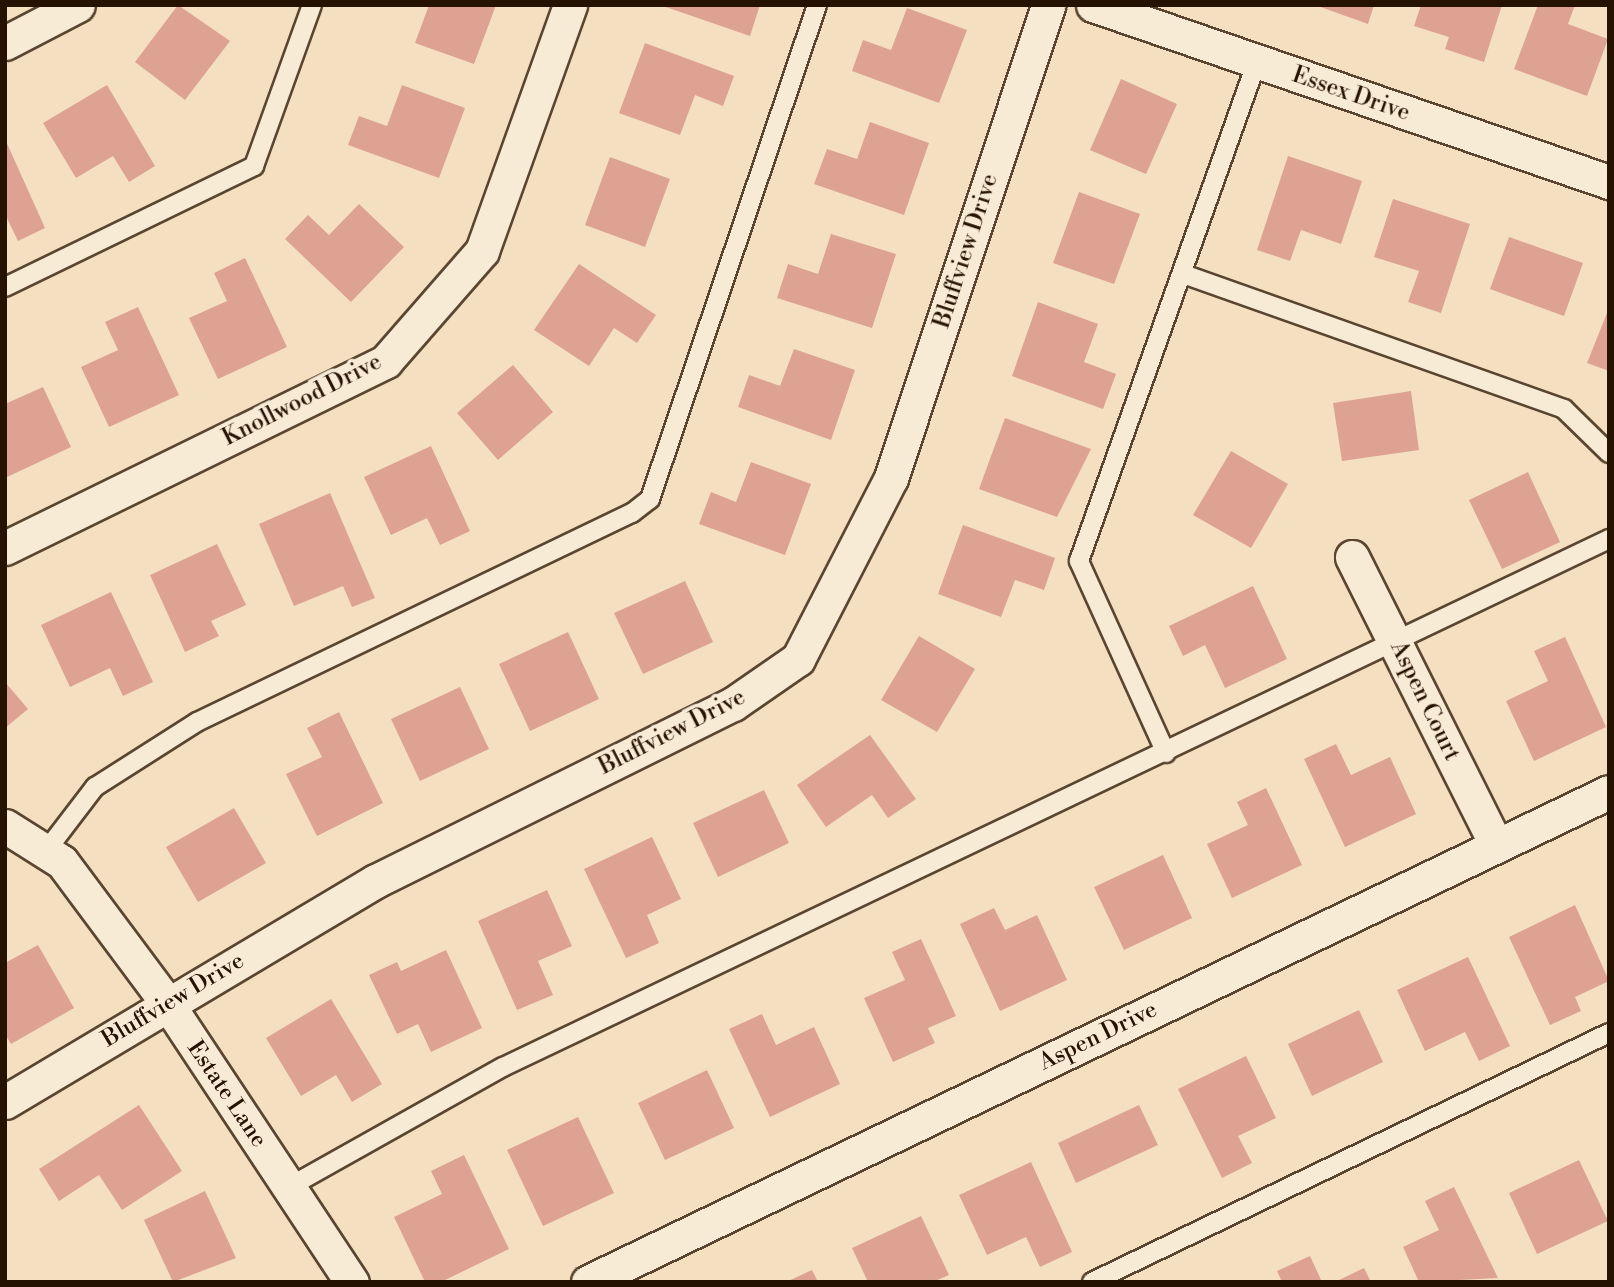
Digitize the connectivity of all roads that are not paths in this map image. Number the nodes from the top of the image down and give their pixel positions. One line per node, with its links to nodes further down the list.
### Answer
1 (78, 5): 7 (street)
2 (312, 5): 11 (lane)
3 (570, 5): 14 (street, Knollwood Drive)
4 (817, 5): 21 (lane)
5 (1048, 5): 22 (street, Bluffview Drive)
6 (1093, 5): 8 (street, Essex Drive)
7 (5, 43)
8 (1257, 61): 9 (street, Essex Drive); 10 (lane)
9 (1609, 182)
10 (1186, 275): 12 (lane); 17 (lane)
11 (5, 287)
12 (1609, 453)
13 (1609, 539): 16 (lane)
14 (5, 548)
15 (1352, 557): 16 (street, Aspen Court)
16 (1393, 638): 17 (lane); 20 (street, Aspen Court)
17 (1166, 753): 25 (lane)
18 (1609, 792): 20 (street, Aspen Drive)
19 (5, 826): 21 (street, Estate Lane)
20 (1496, 845): 27 (street, Aspen Drive)
21 (46, 851): 22 (street, Estate Lane)
22 (167, 1003): 24 (street, Bluffview Drive); 25 (street, Estate Lane)
23 (1609, 1033): 28 (lane)
24 (5, 1102)
25 (289, 1187): 26 (street, Estate Lane)
26 (352, 1282)
27 (588, 1282)
28 (1092, 1282)

